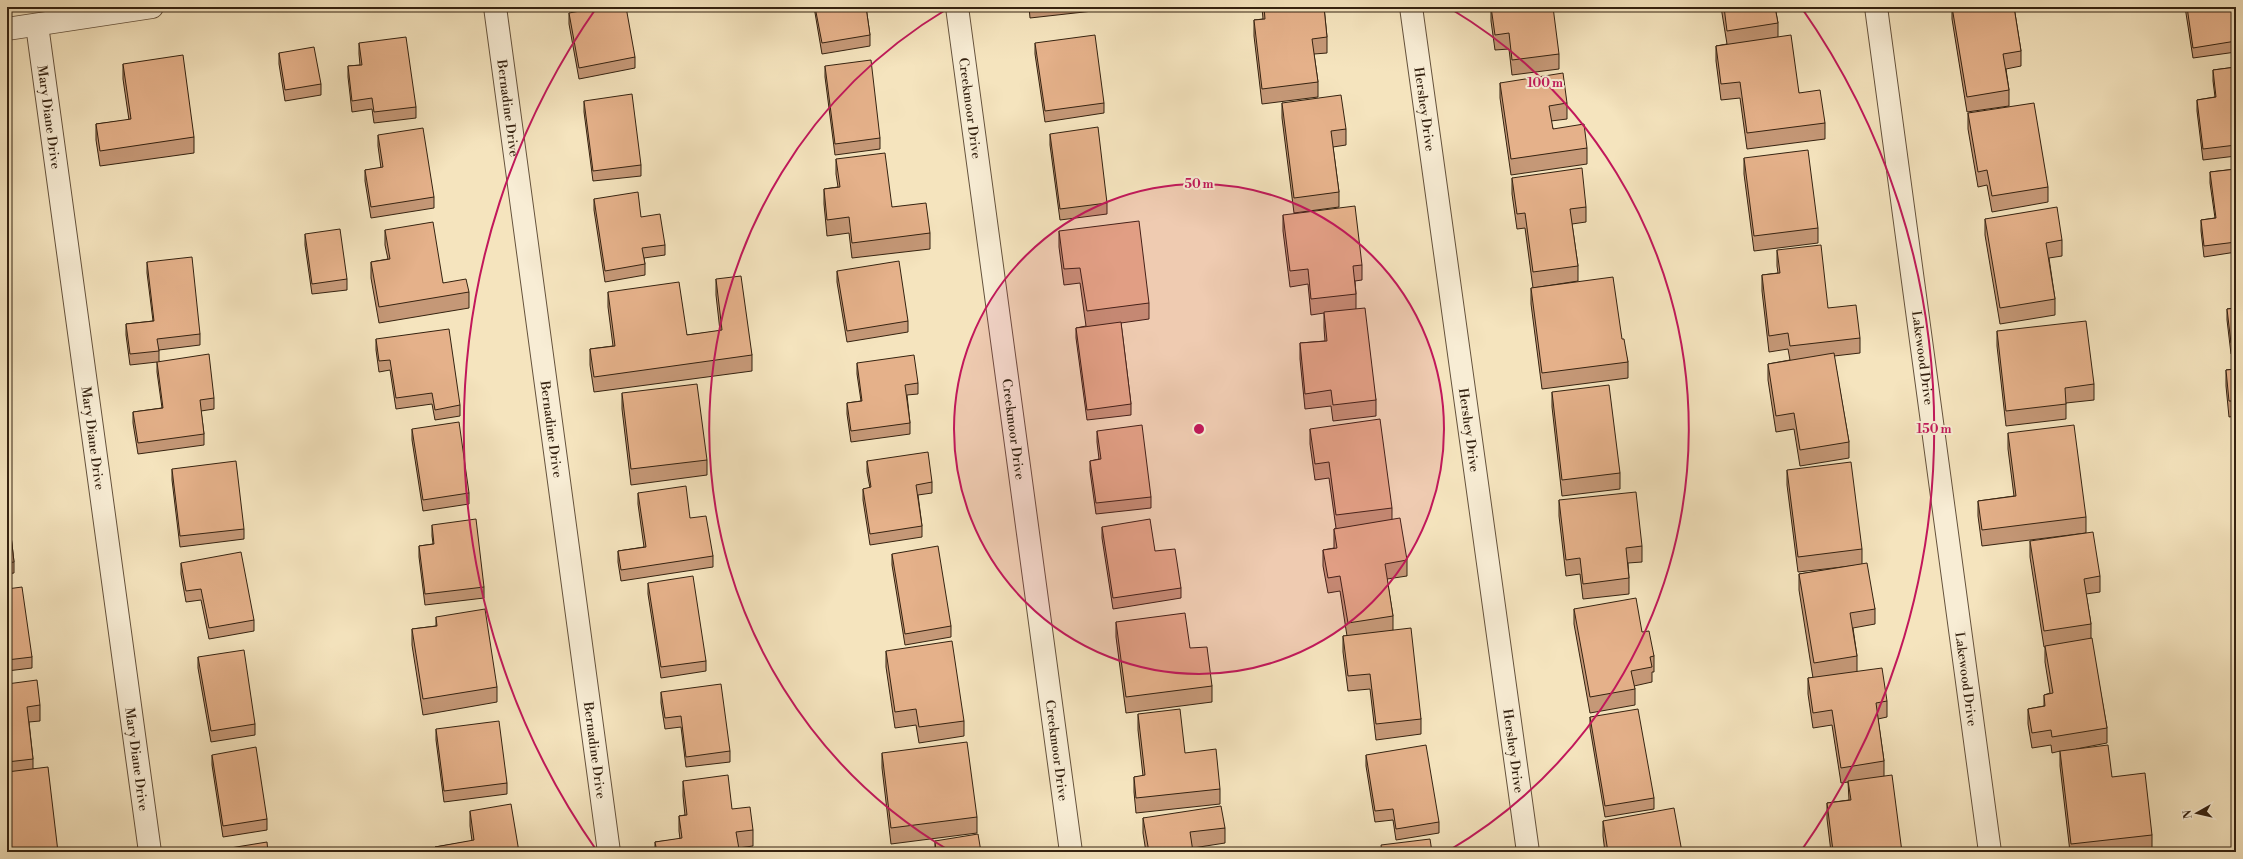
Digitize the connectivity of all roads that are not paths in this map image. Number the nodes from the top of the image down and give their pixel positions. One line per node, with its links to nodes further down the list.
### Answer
1 (152, 7): 6 (street)
2 (495, 7): 9 (street, Bernadine Drive)
3 (957, 7): 10 (street, Creekmoor Drive)
4 (1411, 7): 11 (street, Hershey Drive)
5 (1876, 7): 12 (street, Lakewood Drive)
6 (37, 25): 7 (street); 8 (street, Mary Diane Drive)
7 (7, 29)
8 (150, 852)
9 (609, 852)
10 (1071, 852)
11 (1528, 852)
12 (1990, 852)

